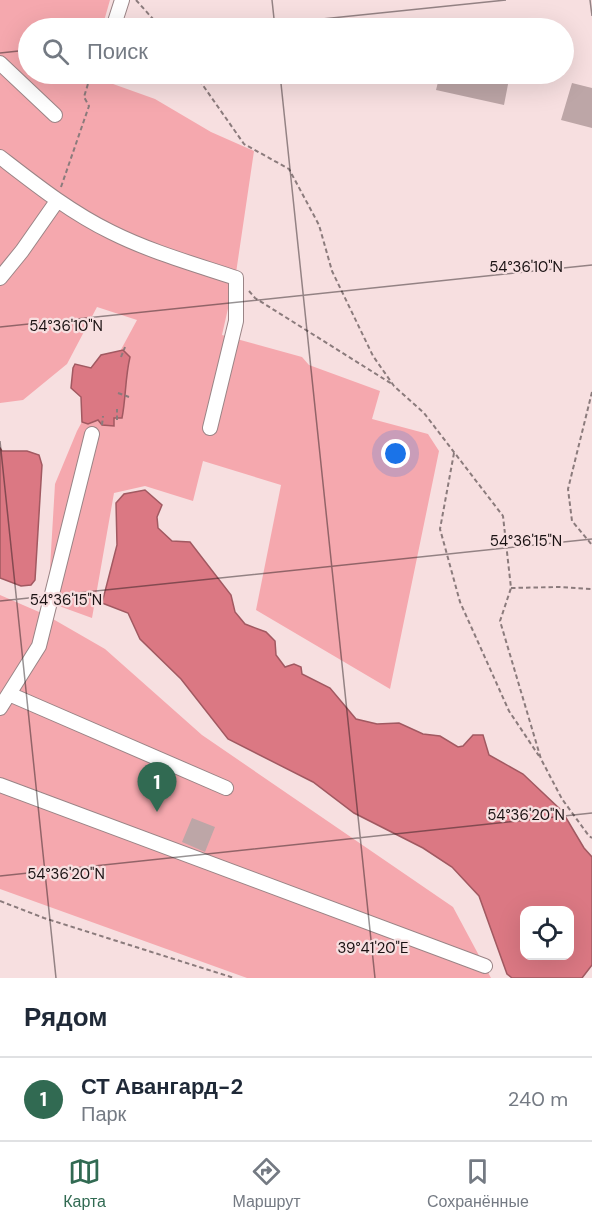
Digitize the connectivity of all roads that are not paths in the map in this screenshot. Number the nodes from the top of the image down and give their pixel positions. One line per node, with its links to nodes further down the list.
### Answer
1 (122, 0): 2 (lane)
2 (116, 18)
3 (0, 63): 4 (lane)
4 (18, 80)
5 (22, 84): 6 (lane)
6 (55, 116)
7 (0, 157): 8 (lane)
8 (57, 201): 9 (lane); 10 (lane)
9 (0, 278)
10 (210, 428)
11 (97, 430): 12 (lane)
12 (9, 694): 13 (lane); 15 (lane)
13 (0, 708)
14 (0, 784): 16 (lane)
15 (226, 788)
16 (485, 966)

